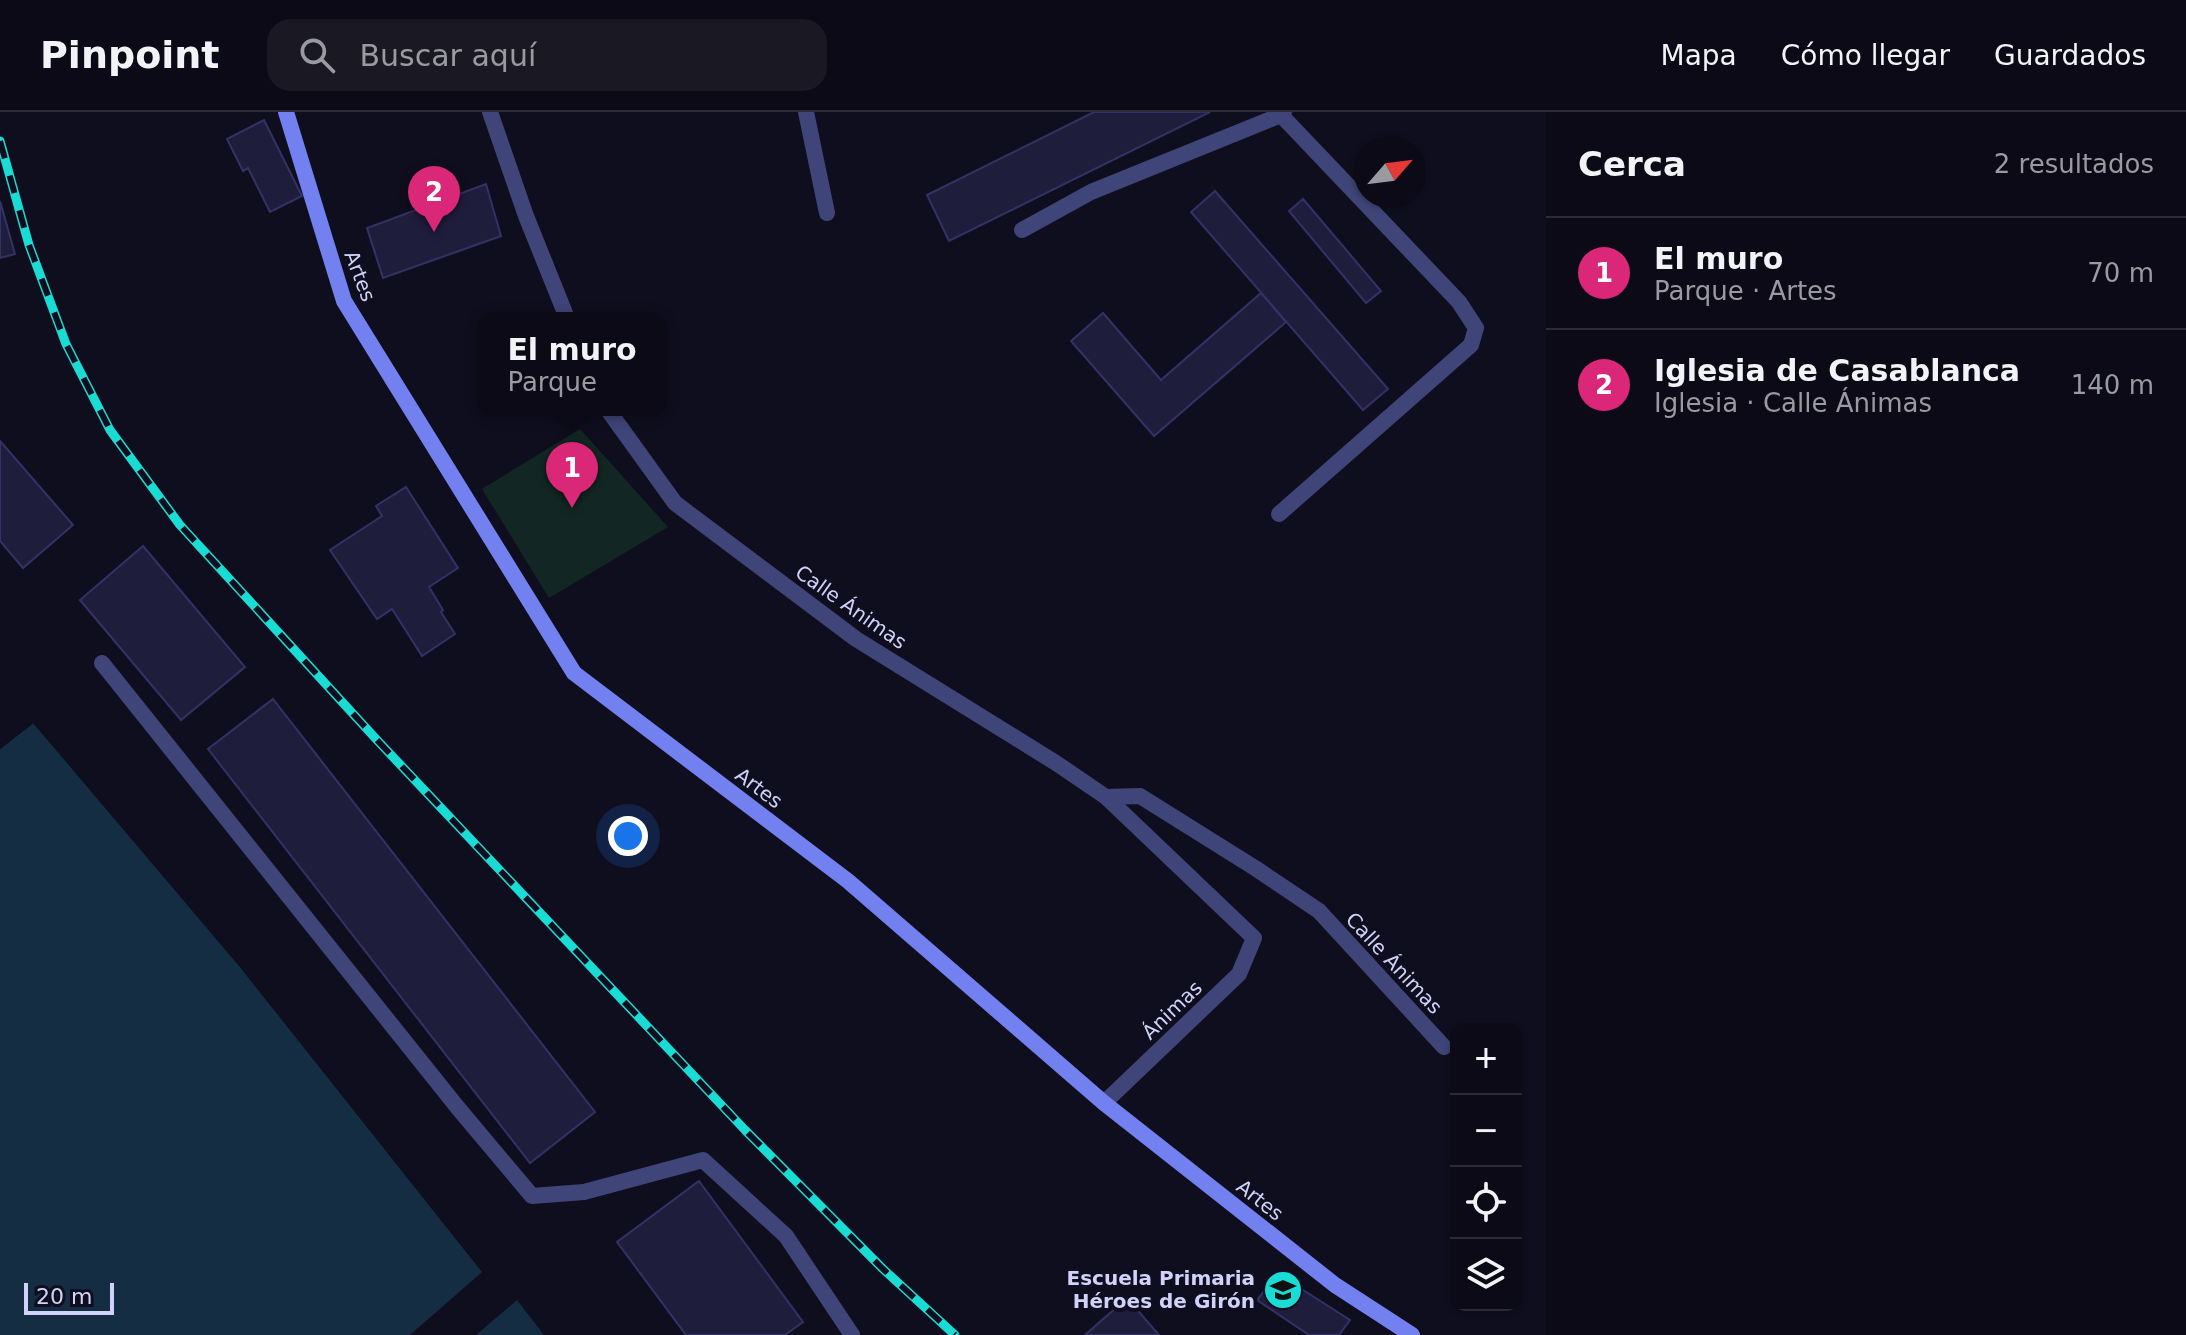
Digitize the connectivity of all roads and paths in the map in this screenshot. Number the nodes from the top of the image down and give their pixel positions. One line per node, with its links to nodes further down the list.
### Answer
1 (286, 112): 14 (main road, Artes)
2 (490, 112): 7 (street)
3 (806, 112): 5 (street)
4 (1282, 114): 6 (street); 9 (street)
5 (827, 213)
6 (1022, 230)
7 (565, 312)
8 (612, 416): 11 (street, Calle Ánimas)
9 (1279, 514)
10 (102, 663): 15 (street)
11 (1106, 797): 12 (street, Calle Ánimas); 13 (street, Calle Ánimas)
12 (1254, 938): 14 (street, Ánimas)
13 (1444, 1047)
14 (1104, 1103): 16 (main road, Artes)
15 (852, 1335)
16 (1412, 1335)

